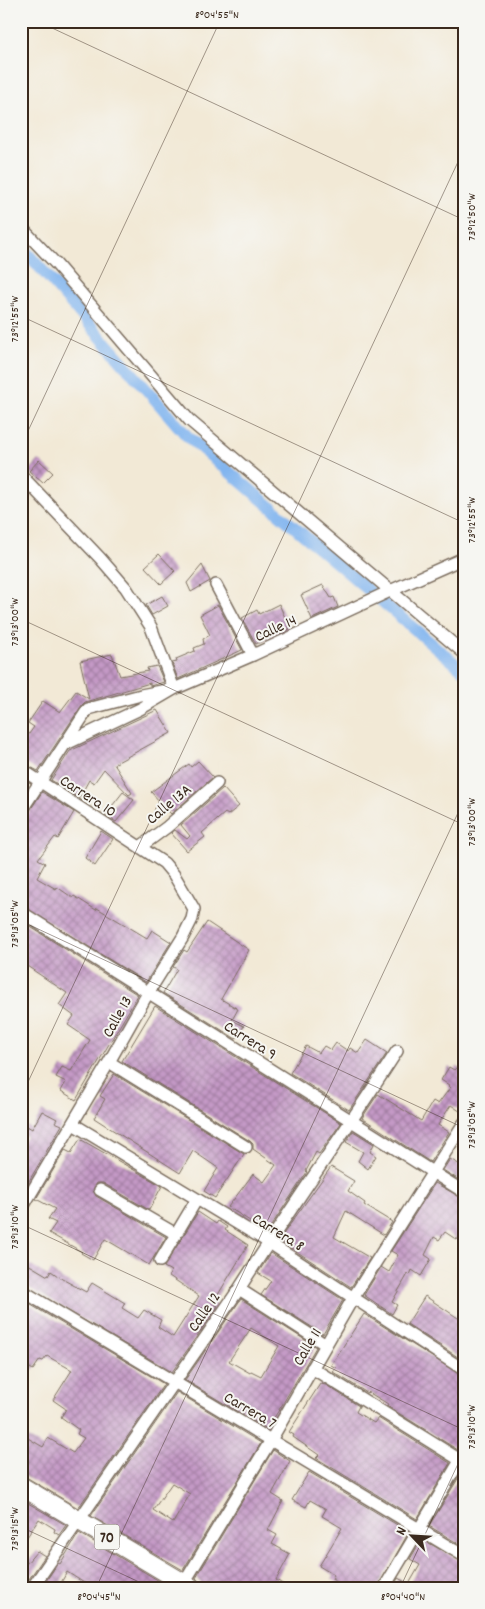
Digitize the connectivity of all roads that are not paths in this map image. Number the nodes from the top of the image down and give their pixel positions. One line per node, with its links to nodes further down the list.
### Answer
1 (21, 227): 5 (street)
2 (21, 476): 8 (street)
3 (464, 558): 5 (street, Calle 14)
4 (216, 585): 7 (street)
5 (390, 591): 6 (street); 7 (street, Calle 14)
6 (464, 652)
7 (253, 655): 8 (street, Calle 14)
8 (174, 689): 9 (street, Calle 14); 9 (street, Calle 14)
9 (66, 744): 11 (street, Calle 14)
10 (21, 769): 11 (street, Carrera 10)
11 (40, 782): 13 (street, Calle 14); 14 (street, Carrera 10)
12 (216, 784): 14 (street, Calle 13A)
13 (21, 811)
14 (140, 847): 16 (street, Calle 13)
15 (21, 912): 16 (street, Carrera 9)
16 (148, 993): 18 (street, Calle 13); 19 (street, Carrera 9)
17 (397, 1051): 19 (street, Calle 12)
18 (109, 1062): 21 (street, Calle 13); 22 (street)
19 (352, 1122): 23 (street, Carrera 9); 29 (street, Calle 12)
20 (464, 1123): 23 (street, Calle 11)
21 (73, 1124): 26 (street, Carrera 8); 27 (street, Calle 13)
22 (246, 1147)
23 (432, 1172): 25 (street, Carrera 9); 33 (street, Calle 11)
24 (100, 1190): 28 (street)
25 (464, 1192)
26 (197, 1200): 28 (street); 29 (street, Carrera 8)
27 (21, 1210)
28 (176, 1234): 30 (street)
29 (268, 1242): 31 (street, Calle 12); 33 (street, Carrera 8)
30 (160, 1261)
31 (239, 1289): 34 (street); 37 (street, Calle 12)
32 (21, 1290): 37 (street, Carrera 7)
33 (353, 1298): 34 (street, Calle 11); 36 (street, Carrera 8)
34 (326, 1345): 35 (street, Calle 11)
35 (312, 1368): 38 (street, Calle 11); 39 (street)
36 (464, 1370)
37 (174, 1383): 38 (street, Carrera 7); 41 (street, Calle 12)
38 (270, 1440): 42 (street, Carrera 7); 44 (street, Calle 11)
39 (462, 1458): 42 (street)
40 (21, 1486): 41 (main road, 70)
41 (78, 1520): 44 (main road, 70); 45 (street, Calle 12)
42 (419, 1529): 43 (street, Carrera 7); 46 (street)
43 (464, 1556)
44 (185, 1586)
45 (32, 1588)
46 (384, 1588)

